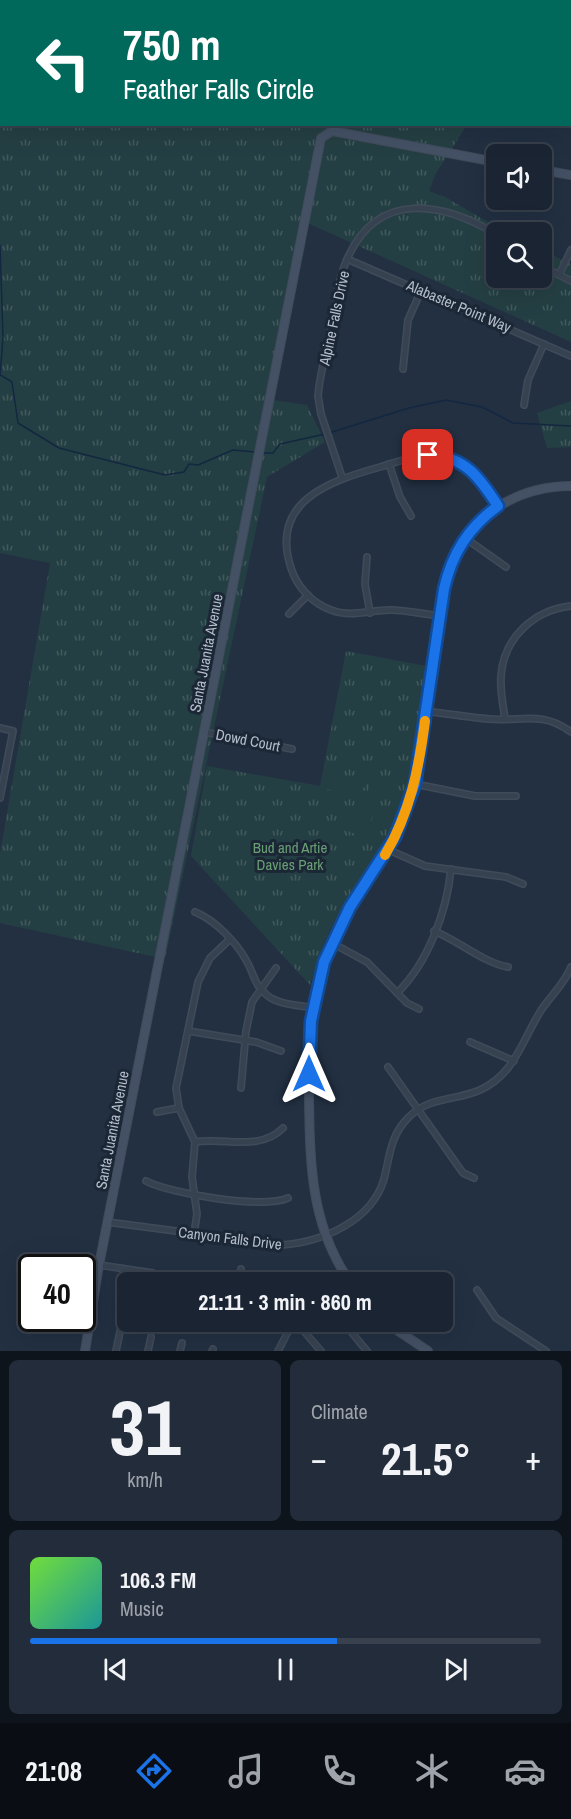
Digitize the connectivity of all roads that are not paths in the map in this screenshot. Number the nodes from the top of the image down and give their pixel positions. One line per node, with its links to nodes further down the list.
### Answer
1 (486, 160): 31 (street, Santa Juanita Avenue)
2 (552, 172): 3 (street)
3 (571, 175)
4 (486, 229): 6 (street, Alpine Falls Drive)
5 (571, 250): 8 (street)
6 (347, 259): 10 (street, Alabaster Point Way); 16 (street, Alpine Falls Drive)
7 (552, 271): 8 (street)
8 (559, 275): 9 (street)
9 (571, 281)
10 (421, 291): 11 (street, Alabaster Point Way); 13 (street)
11 (544, 344): 12 (street, Alabaster Point Way); 14 (street)
12 (571, 356)
13 (404, 369)
14 (524, 405)
15 (389, 464): 16 (street); 18 (street); 19 (street)
16 (342, 477): 23 (street)
17 (571, 486): 18 (street)
18 (498, 506): 20 (street)
19 (411, 516)
20 (465, 538): 22 (street); 27 (street)
21 (367, 557): 25 (street)
22 (506, 567)
23 (308, 595): 25 (street); 26 (street)
24 (571, 606): 29 (street)
25 (370, 613): 27 (street)
26 (289, 614)
27 (440, 616): 28 (street)
28 (427, 711): 29 (street); 34 (street)
29 (505, 719): 32 (street)
30 (0, 728): 36 (street)
31 (204, 732): 33 (street, Dowd Court); 67 (street, Santa Juanita Avenue)
32 (571, 732)
33 (292, 749)
34 (415, 784): 35 (street); 37 (street)
35 (516, 796)
36 (0, 798)
37 (388, 850): 38 (street); 43 (street)
38 (451, 869): 39 (street); 41 (street)
39 (523, 884)
40 (195, 912): 42 (street)
41 (434, 931): 44 (street); 48 (street)
42 (229, 940): 47 (street); 51 (street)
43 (332, 943): 48 (street); 49 (street)
44 (508, 967)
45 (571, 967): 55 (street, Canyon Falls Drive)
46 (276, 968): 47 (street)
47 (260, 989): 49 (street); 52 (street)
48 (397, 993): 50 (street)
49 (313, 1008): 69 (street)
50 (419, 1009)
51 (188, 1031): 52 (street); 58 (street)
52 (246, 1041): 54 (street); 57 (street)
53 (470, 1042): 55 (street)
54 (281, 1051)
55 (514, 1061): 59 (street, Canyon Falls Drive)
56 (388, 1067): 59 (street)
57 (241, 1088)
58 (179, 1108): 60 (street); 62 (street)
59 (416, 1110): 63 (street); 69 (street, Canyon Falls Drive)
60 (157, 1112)
61 (283, 1128): 62 (street)
62 (195, 1142): 65 (street)
63 (474, 1178)
64 (146, 1181): 65 (street)
65 (195, 1194): 66 (street); 68 (street)
66 (288, 1198)
67 (107, 1222): 68 (street, Canyon Falls Drive); 70 (street, Santa Juanita Avenue)
68 (194, 1234): 69 (street, Canyon Falls Drive)
69 (324, 1234): 75 (street)
70 (99, 1265): 72 (street); 84 (street, Santa Juanita Avenue)
71 (241, 1269): 74 (street)
72 (132, 1270): 73 (street)
73 (139, 1272)
74 (241, 1272)
75 (344, 1272)
76 (477, 1290): 92 (street)
77 (120, 1332): 85 (street)
78 (289, 1332): 88 (street)
79 (304, 1332): 89 (street)
80 (351, 1332): 90 (street)
81 (400, 1332): 91 (street)
82 (151, 1336): 86 (street)
83 (182, 1343): 87 (street)
84 (85, 1351)
85 (116, 1351)
86 (148, 1351)
87 (180, 1351)
88 (278, 1351)
89 (321, 1351)
90 (367, 1351)
91 (428, 1351)
92 (546, 1351)

